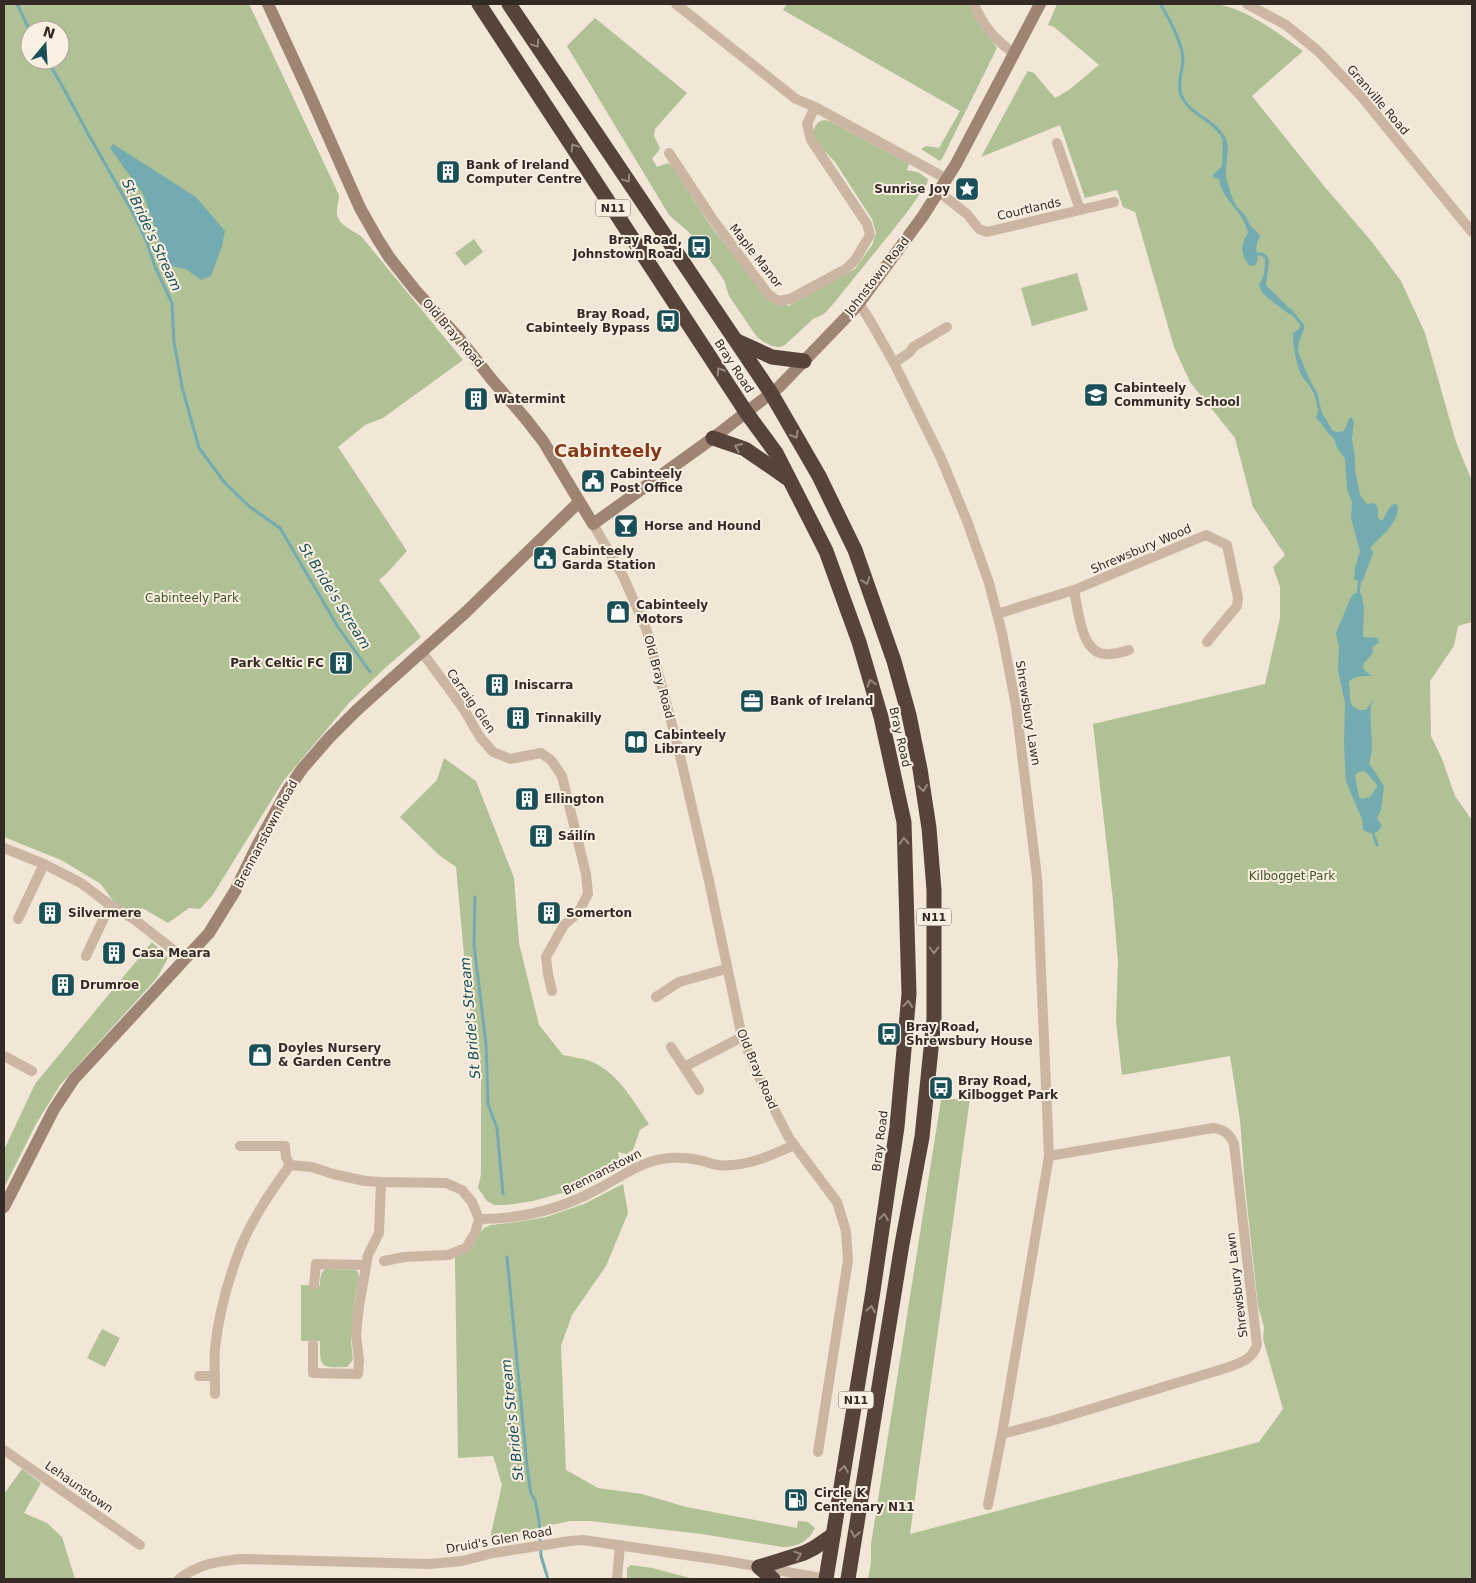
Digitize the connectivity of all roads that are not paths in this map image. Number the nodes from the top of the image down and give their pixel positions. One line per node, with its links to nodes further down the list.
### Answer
1 (268, 4): 26 (street, Old Bray Road)
2 (479, 4): 23 (highway, Bray Road / N11, one-way to 2)
3 (509, 4): 19 (highway, Bray Road / N11, one-way to 19)
4 (676, 4): 9 (street)
5 (974, 4): 8 (street)
6 (1040, 4): 8 (street, Johnstown Road)
7 (1248, 4): 16 (street, Granville Road)
8 (1015, 54): 12 (street, Johnstown Road)
9 (815, 108): 11 (street, Maple Manor); 12 (street)
10 (1057, 143): 15 (street, Courtlands)
11 (670, 154)
12 (947, 179): 13 (street, Johnstown Road)
13 (939, 192): 15 (street, Courtlands); 17 (street, Johnstown Road)
14 (1114, 202): 15 (street, Courtlands)
15 (1080, 210)
16 (1472, 232)
17 (859, 303): 20 (street, Johnstown Road); 21 (street, Shrewsbury Lawn)
18 (947, 327): 21 (street)
19 (735, 340): 20 (highway); 22 (highway, Bray Road / N11)
20 (804, 361): 22 (street, Johnstown Road)
21 (894, 363): 29 (street, Shrewsbury Lawn)
22 (771, 393): 23 (street, Johnstown Road); 75 (highway, Bray Road / N11, one-way to 75)
23 (746, 412): 24 (street, Johnstown Road); 25 (highway, Bray Road / N11)
24 (713, 438): 25 (highway, one-way to 24); 27 (street, Johnstown Road)
25 (790, 480): 66 (highway, Bray Road / N11, one-way to 25)
26 (579, 502): 27 (street, Old Bray Road); 32 (street, Brennanstown Road)
27 (593, 524): 39 (street, Old Bray Road)
28 (1074, 590): 29 (street, Shrewsbury Wood); 30 (street, Shrewsbury Wood); 31 (street)
29 (997, 614): 50 (street, Shrewsbury Lawn)
30 (1207, 642)
31 (1129, 650)
32 (422, 652): 38 (street, Brennanstown Road); 40 (street, Carraig Glen)
33 (4, 848): 34 (street)
34 (44, 864): 35 (street); 36 (street)
35 (110, 906): 37 (street); 38 (street)
36 (18, 919)
37 (86, 956)
38 (185, 959): 53 (street, Brennanstown Road)
39 (726, 969): 41 (street); 42 (street, Old Bray Road)
40 (552, 991)
41 (656, 996)
42 (742, 1037): 45 (street); 48 (street, Old Bray Road)
43 (671, 1046): 45 (street)
44 (4, 1056): 46 (street)
45 (684, 1067): 47 (street)
46 (32, 1071)
47 (699, 1090)
48 (794, 1145): 54 (street, Brennanstown); 64 (street, Old Bray Road)
49 (240, 1146): 51 (street)
50 (1049, 1156): 62 (street, Shrewsbury Lawn); 62 (street, Shrewsbury Lawn)
51 (290, 1165): 52 (street); 60 (street)
52 (382, 1182): 54 (street); 56 (street)
53 (4, 1207)
54 (479, 1219): 55 (street)
55 (384, 1261)
56 (366, 1265): 57 (street); 58 (street)
57 (314, 1285)
58 (313, 1344)
59 (199, 1376): 60 (street)
60 (215, 1376): 61 (street)
61 (215, 1394)
62 (1002, 1434): 65 (street, Shrewsbury Lawn)
63 (4, 1450): 67 (street, Lehaunstown)
64 (818, 1452)
65 (988, 1506)
66 (833, 1535): 69 (highway, one-way to 66); 73 (highway, Bray Road / N11)
67 (140, 1545)
68 (620, 1545): 69 (street, Druid's Glen Road); 70 (street, Druid's Glen Road); 71 (street)
69 (759, 1567): 72 (highway); 73 (street, Druid's Glen Road)
70 (179, 1579)
71 (617, 1579)
72 (773, 1579)
73 (826, 1579): 74 (highway)
74 (830, 1579)
75 (848, 1579)

